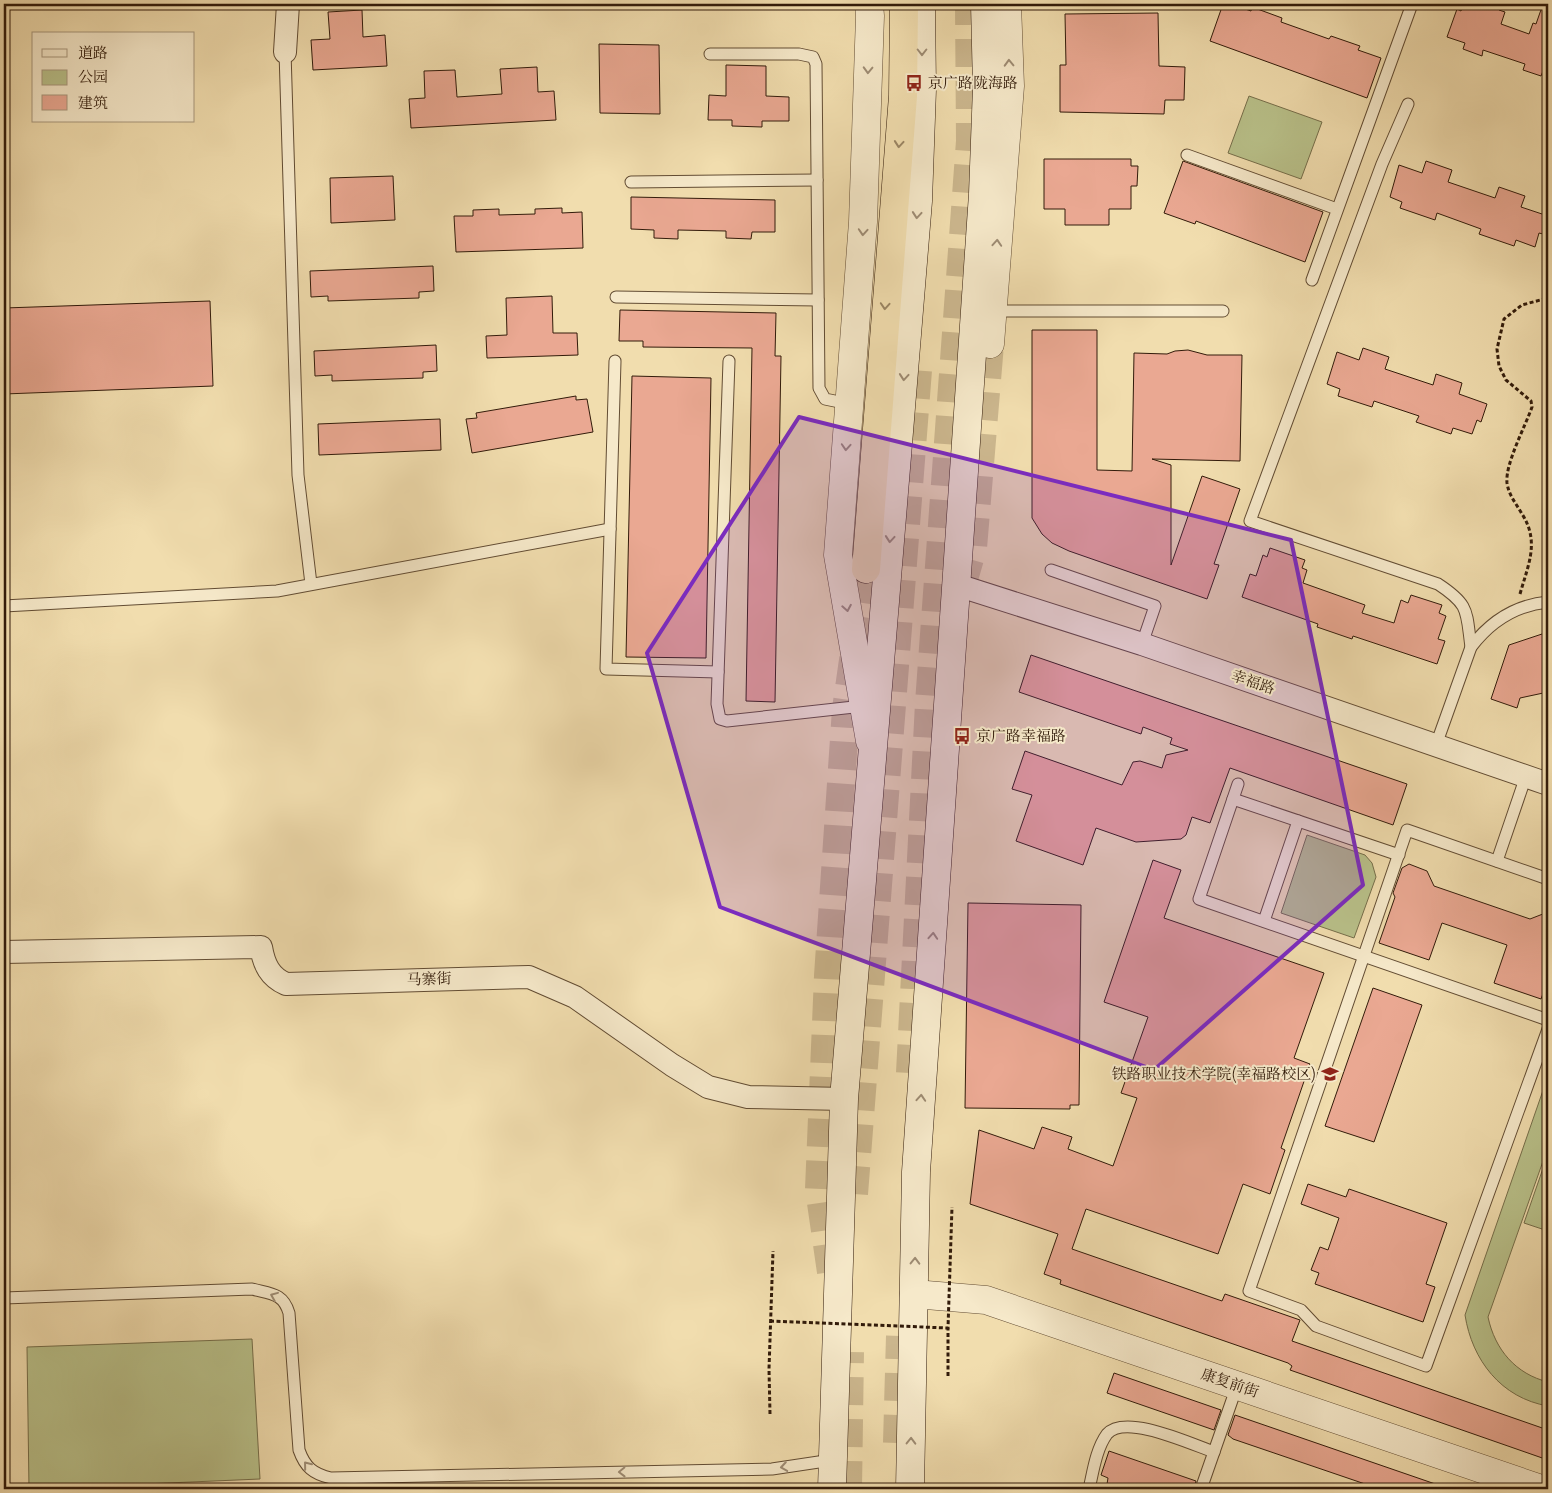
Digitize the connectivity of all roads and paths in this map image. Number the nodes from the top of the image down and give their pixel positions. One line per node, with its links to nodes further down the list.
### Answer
1 (288, 4): 8 (street)
2 (868, 4): 24 (main road, one-way to 24)
3 (904, 4): 26 (highway, one-way to 26)
4 (921, 4): 38 (main road, one-way to 38)
5 (985, 4): 29 (main road)
6 (1006, 4): 20 (main road, one-way to 6)
7 (1412, 4): 14 (lane)
8 (285, 52): 28 (lane)
9 (710, 54): 12 (lane)
10 (1408, 104): 34 (lane)
11 (1187, 155): 14 (lane)
12 (817, 180): 13 (lane); 18 (lane)
13 (631, 182)
14 (1337, 209): 15 (lane)
15 (1312, 280)
16 (1548, 295): 32 (path)
17 (616, 297): 18 (lane)
18 (818, 300): 24 (lane)
19 (1223, 311): 20 (lane)
20 (992, 312): 21 (main road)
21 (990, 344)
22 (615, 362): 25 (lane)
23 (729, 362): 35 (lane)
24 (849, 404): 36 (main road, one-way to 36)
25 (610, 528): 28 (lane); 35 (lane)
26 (866, 569)
27 (1051, 570): 33 (lane)
28 (311, 584): 31 (lane)
29 (957, 585): 33 (street, 幸福路); 55 (main road, one-way to 29)
30 (1548, 602): 32 (lane)
31 (4, 606)
32 (1517, 609): 34 (lane)
33 (1142, 644): 37 (street, 幸福路)
34 (1471, 647): 37 (lane)
35 (718, 672): 36 (lane)
36 (863, 706): 38 (main road)
37 (1436, 745): 39 (street, 幸福路)
38 (873, 752): 52 (main road)
39 (1526, 776): 41 (street, 幸福路); 45 (lane)
40 (1238, 784): 42 (lane)
41 (1548, 784)
42 (1233, 798): 43 (lane); 47 (lane)
43 (1298, 821): 44 (lane); 47 (lane)
44 (1399, 855): 45 (lane); 49 (lane)
45 (1497, 861): 46 (lane)
46 (1548, 879)
47 (1264, 921): 49 (lane)
48 (4, 952): 52 (street, 马寨街)
49 (1364, 956): 50 (lane); 51 (lane)
50 (1548, 1020)
51 (1548, 1029)
52 (844, 1099): 63 (main road)
53 (952, 1208): 58 (path, bridge)
54 (773, 1250): 57 (path)
55 (914, 1294): 60 (main road, 康复前街); 65 (main road, one-way to 55)
56 (4, 1298): 63 (lane, one-way to 56)
57 (770, 1321): 58 (path, bridge); 61 (path)
58 (948, 1328): 59 (path)
59 (948, 1376)
60 (1237, 1386): 62 (lane); 68 (main road, 康复前街)
61 (770, 1414)
62 (1214, 1452): 66 (lane); 67 (lane)
63 (832, 1460): 64 (main road)
64 (832, 1489)
65 (910, 1489)
66 (1088, 1489)
67 (1201, 1489)
68 (1541, 1489)

